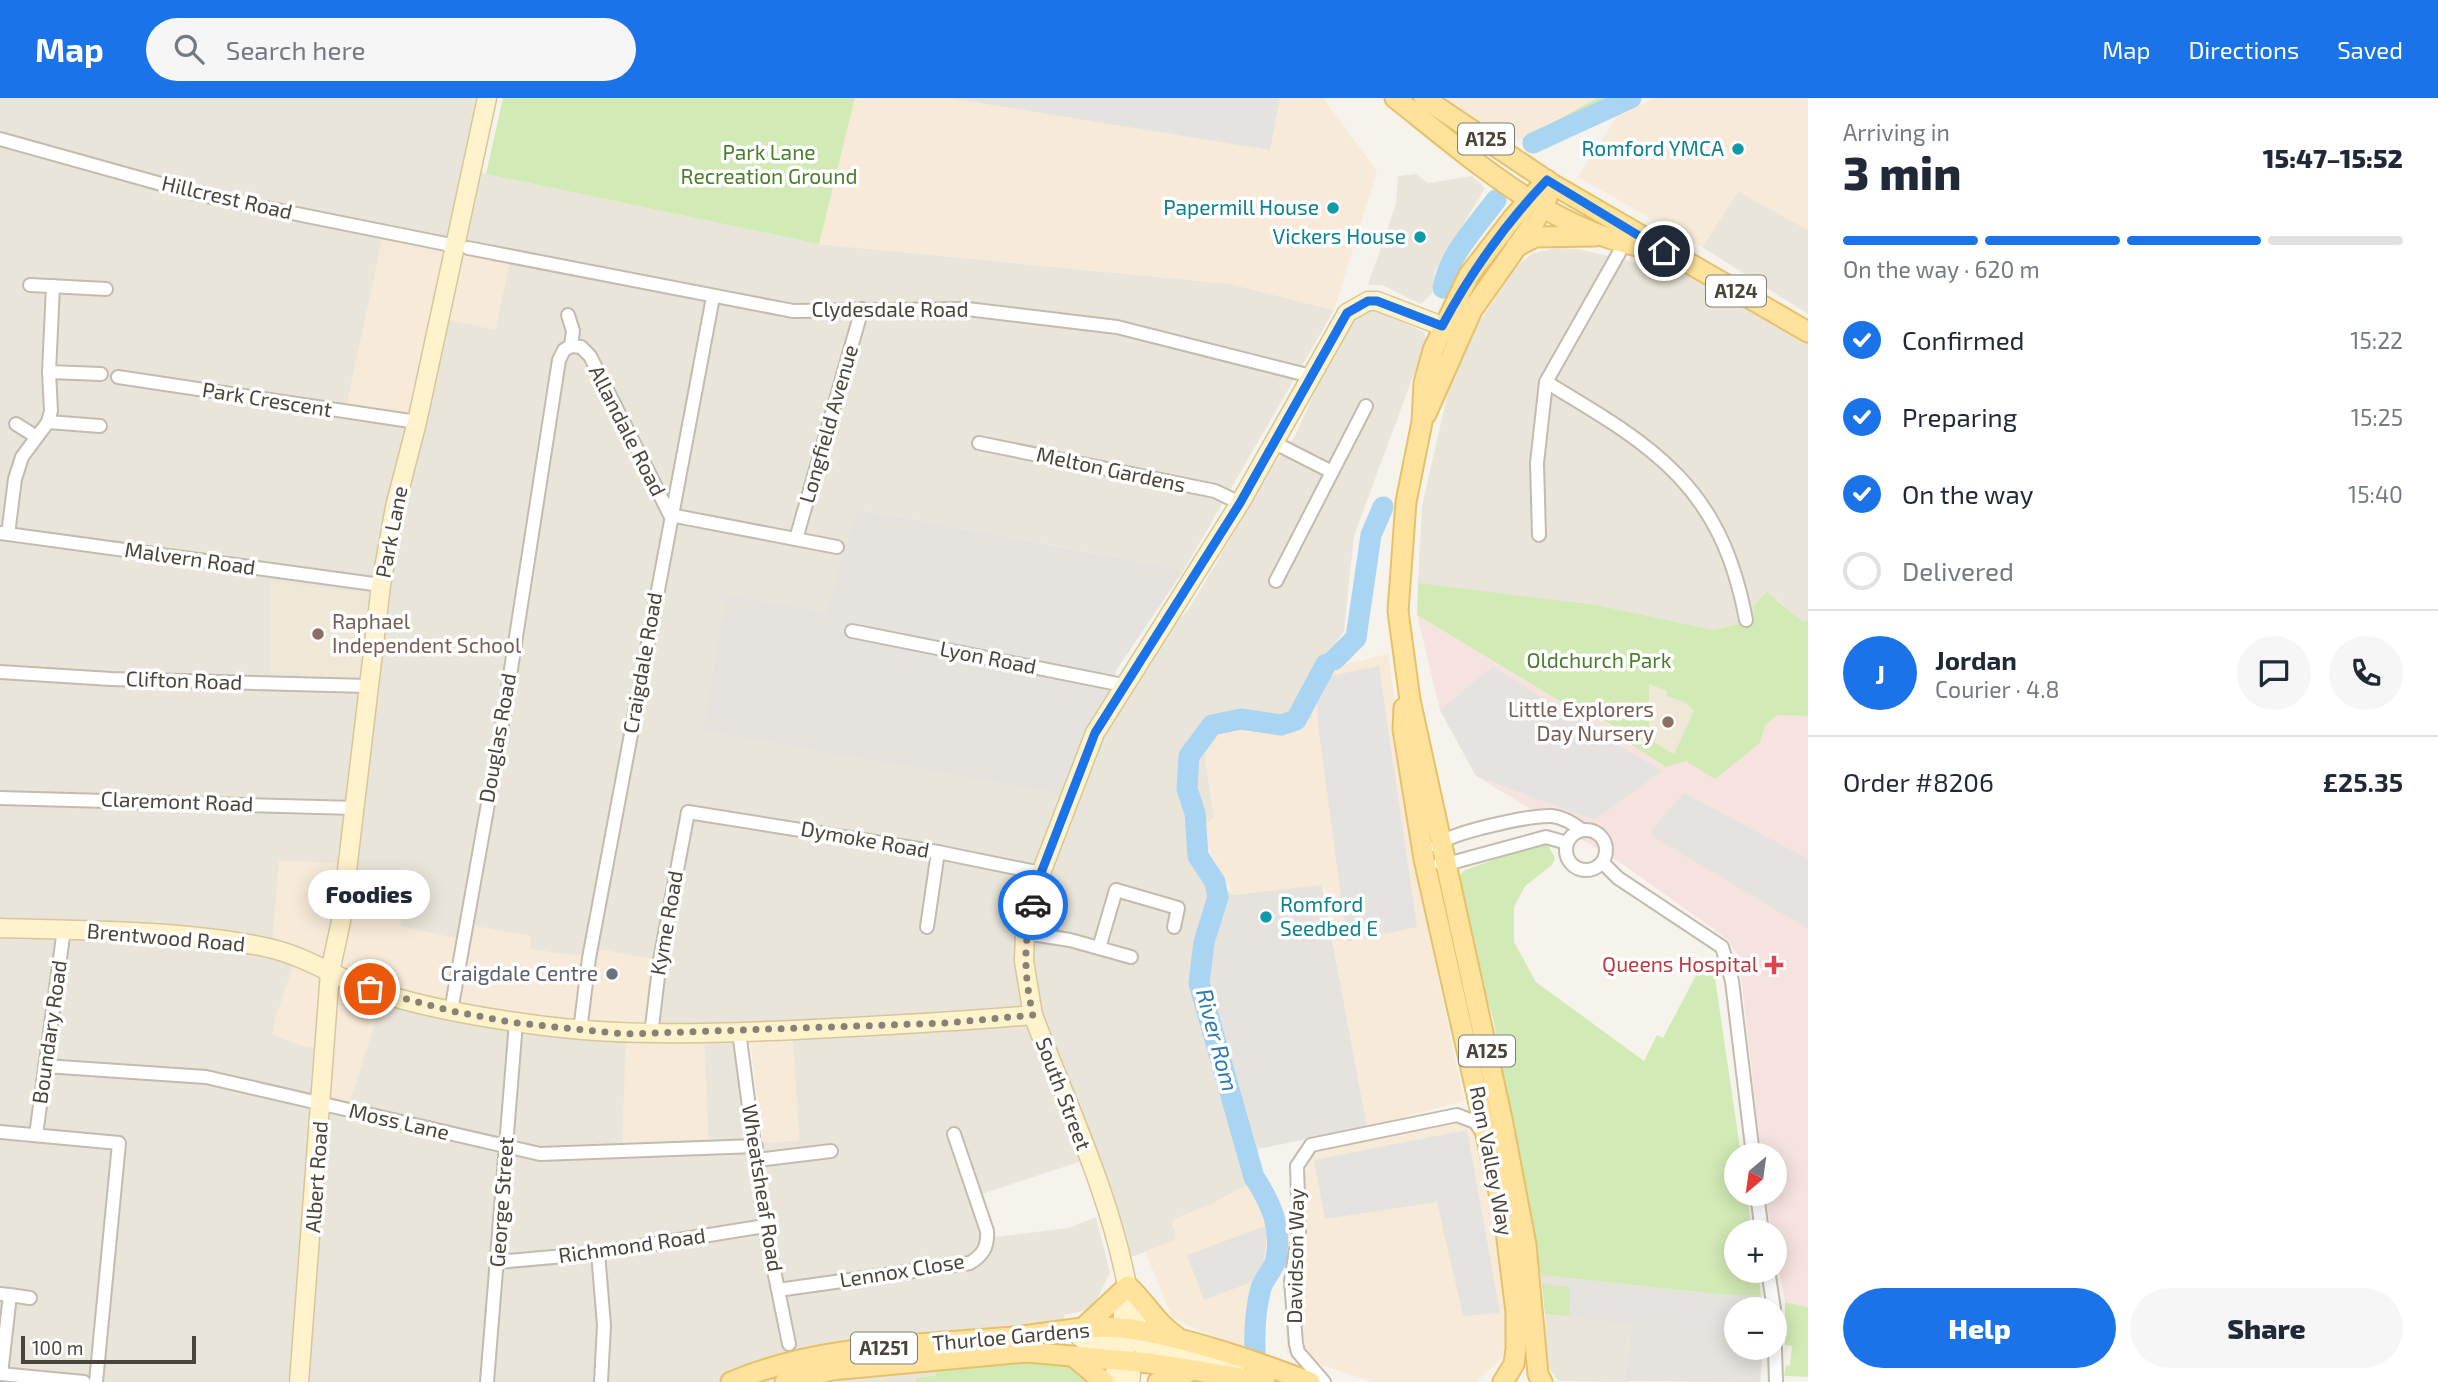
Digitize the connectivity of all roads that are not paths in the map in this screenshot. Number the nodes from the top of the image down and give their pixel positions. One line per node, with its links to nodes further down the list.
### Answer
1 (487, 98): 10 (street, Park Lane)
2 (1395, 98): 6 (main road, A125)
3 (1424, 98): 5 (main road, A125)
4 (0, 139): 10 (street, Hillcrest Road)
5 (1549, 182): 7 (main road, Rom Valley Way / A125); 9 (main road, A124)
6 (1509, 188): 7 (main road, A125); 8 (main road)
7 (1536, 203): 8 (main road, Rom Valley Way / A125); 9 (main road, A124); 11 (main road, Rom Valley Way / A125)
8 (1513, 218): 19 (main road, Rom Valley Way / A125)
9 (1619, 235): 11 (main road, A124); 20 (main road, A124); 26 (street)
10 (462, 247): 15 (street, Clydesdale Road); 29 (street, Park Lane)
11 (1512, 249): 17 (main road, Rom Valley Way / A125)
12 (30, 285): 13 (street)
13 (53, 286): 14 (street); 22 (street)
14 (106, 289)
15 (713, 297): 16 (street, Clydesdale Road); 38 (street, Craigdale Road)
16 (862, 309): 24 (street, Clydesdale Road); 41 (street, Longfield Avenue)
17 (1472, 310): 19 (main road, Rom Valley Way / A125); 30 (main road, Rom Valley Way / A125)
18 (568, 315): 21 (street, Allandale Road)
19 (1442, 326): 24 (street, South Street); 30 (main road, Rom Valley Way / A125)
20 (1808, 332)
21 (571, 346): 38 (street, Allandale Road); 70 (street, Douglas Road)
22 (50, 372): 23 (street); 28 (street)
23 (101, 374)
24 (1311, 376): 35 (street, South Street)
25 (118, 377): 29 (street, Park Crescent)
26 (1545, 382): 40 (street); 45 (street)
27 (1366, 406): 36 (street)
28 (48, 422): 32 (street); 33 (street)
29 (417, 422): 44 (street, Park Lane)
30 (1422, 422): 47 (main road, Rom Valley Way / A125)
31 (16, 424): 33 (street)
32 (100, 426)
33 (35, 436): 39 (street)
34 (979, 443): 37 (street, Melton Gardens)
35 (1275, 443): 36 (street); 37 (street, South Street)
36 (1332, 472): 43 (street)
37 (1240, 503): 49 (street, South Street)
38 (670, 515): 41 (street, Allandale Road); 73 (street, Craigdale Road)
39 (4, 533): 44 (street, Malvern Road)
40 (1539, 535)
41 (796, 539): 42 (street, Allandale Road)
42 (837, 547)
43 (1276, 581)
44 (381, 584): 50 (street, Park Lane)
45 (1746, 620)
46 (852, 631): 49 (street, Lyon Road)
47 (1405, 663): 55 (main road, Rom Valley Way / A125); 58 (main road, Rom Valley Way / A125)
48 (0, 672): 50 (street, Clifton Road)
49 (1123, 685): 61 (street, South Street)
50 (368, 686): 52 (street, Park Lane)
51 (0, 798): 52 (street, Claremont Road)
52 (355, 808): 69 (street, Park Lane)
53 (688, 812): 57 (street, Dymoke Road); 75 (street, Kyme Road)
54 (1582, 830): 55 (street); 56 (street); 59 (street)
55 (1441, 841): 58 (street); 60 (main road, Rom Valley Way / A125)
56 (1567, 843): 59 (street); 60 (street)
57 (938, 852): 61 (street, Dymoke Road); 62 (street)
58 (1424, 859): 60 (street); 81 (main road, Rom Valley Way / A125)
59 (1603, 863): 82 (street)
60 (1447, 864): 117 (main road, Rom Valley Way / A125)
61 (1041, 873): 66 (street, South Street)
62 (927, 927)
63 (1174, 927): 67 (street)
64 (0, 928): 65 (street, Brentwood Road)
65 (64, 929): 69 (street, Brentwood Road); 76 (street, Boundary Road)
66 (1026, 933): 67 (street); 71 (street, South Street)
67 (1099, 948): 68 (street)
68 (1130, 957)
69 (330, 972): 70 (street, Brentwood Road); 77 (street, Albert Road)
70 (451, 1011): 72 (street, Brentwood Road)
71 (1033, 1015): 74 (street, Brentwood Road); 90 (street, South Street)
72 (516, 1023): 73 (street, Brentwood Road); 83 (street, George Street)
73 (580, 1031): 75 (street, Brentwood Road)
74 (739, 1032): 75 (street, Brentwood Road); 85 (street, Wheatsheaf Road)
75 (651, 1035)
76 (45, 1066): 77 (street, Moss Lane); 80 (street, Boundary Road)
77 (323, 1104): 83 (street, Moss Lane); 105 (street, Albert Road)
78 (0, 1132): 80 (street)
79 (954, 1134): 89 (street, Lennox Close)
80 (36, 1135): 104 (street)
81 (1488, 1139): 115 (street, Davidson Way); 116 (main road, Rom Valley Way / A125)
82 (1752, 1143)
83 (507, 1149): 85 (street, Moss Lane); 88 (street, George Street)
84 (831, 1151): 85 (street, Moss Lane)
85 (756, 1153): 86 (street, Wheatsheaf Road)
86 (765, 1226): 87 (street, Richmond Road); 89 (street, Wheatsheaf Road)
87 (598, 1253): 88 (street, Richmond Road); 107 (street)
88 (498, 1262): 106 (street, George Street)
89 (778, 1290): 96 (street, Wheatsheaf Road)
90 (1128, 1293): 93 (street, South Street); 94 (main road); 95 (main road, A1251)
91 (5, 1294): 92 (street); 102 (street)
92 (30, 1298)
93 (1128, 1329): 94 (main road, Thurloe Gardens / A1251); 95 (main road, A1251); 99 (street, South Street); 101 (street)
94 (1078, 1330): 99 (street); 108 (main road, Thurloe Gardens / A1251)
95 (1180, 1340): 101 (main road, A1251)
96 (789, 1344)
97 (1071, 1355): 99 (main road, Thurloe Gardens / A1251); 109 (main road, Thurloe Gardens / A1251); 110 (main road)
98 (1775, 1360): 118 (street)
99 (1124, 1361): 100 (main road, A1251); 111 (street, South Street); 112 (street, South Street)
100 (1194, 1370): 101 (main road, A1251); 113 (main road, A1251)
101 (1258, 1373): 114 (main road, A1251)
102 (0, 1374): 103 (street)
103 (84, 1382)
104 (96, 1382)
105 (299, 1382)
106 (487, 1382)
107 (601, 1382)
108 (731, 1382)
109 (785, 1382)
110 (1104, 1382)
111 (1116, 1382)
112 (1130, 1382)
113 (1158, 1382)
114 (1310, 1382)
115 (1324, 1382)
116 (1503, 1382)
117 (1542, 1382)
118 (1776, 1382)

